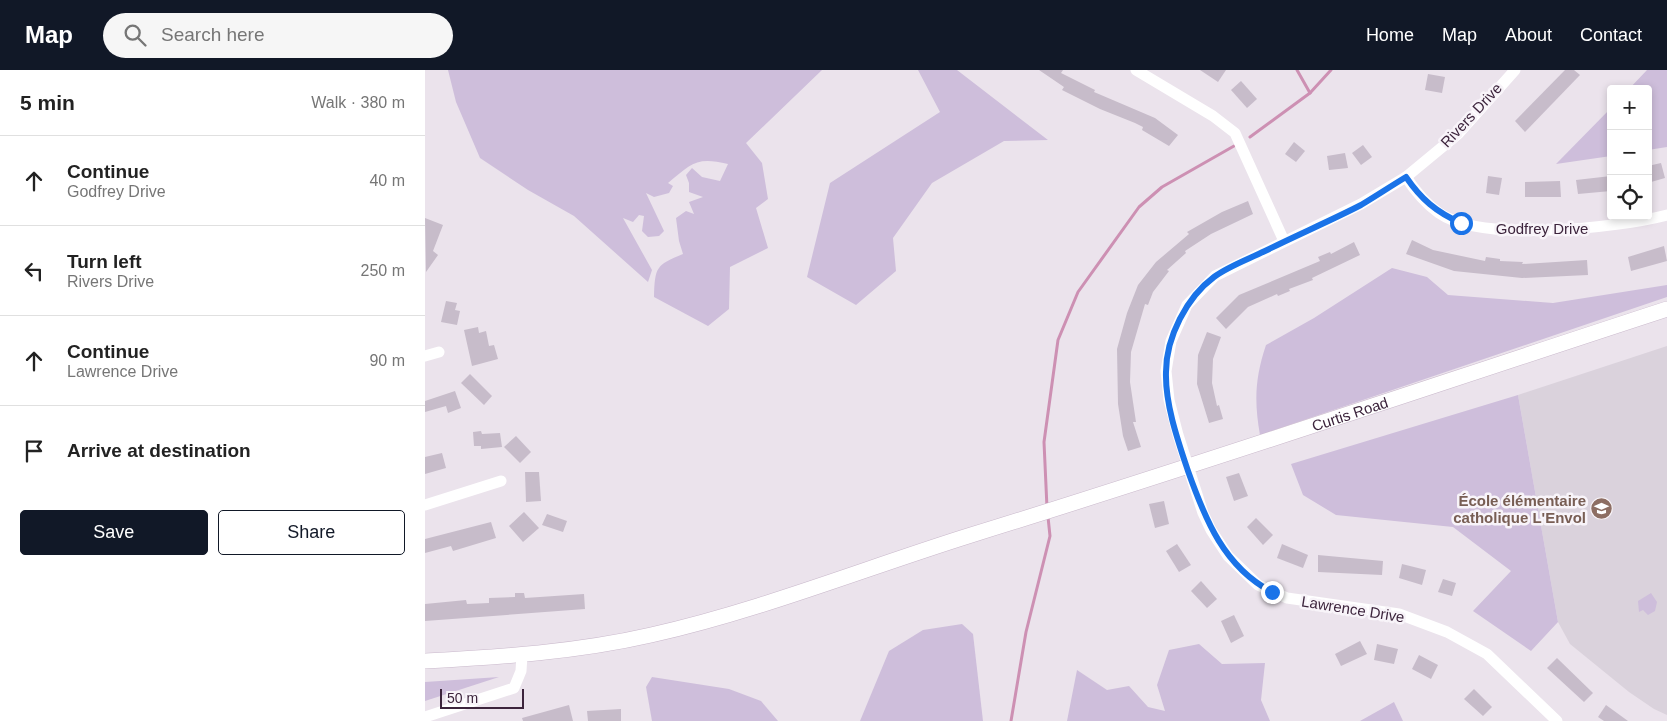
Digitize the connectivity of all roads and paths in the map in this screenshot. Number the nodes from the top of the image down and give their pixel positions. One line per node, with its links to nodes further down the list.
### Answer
1 (1136, 70): 5 (street)
2 (1508, 72): 3 (street, Rivers Drive)
3 (1406, 177): 4 (street, Godfrey Drive); 5 (street, Rivers Drive)
4 (1667, 215)
5 (1284, 241): 9 (street, Rivers Drive)
6 (1667, 309): 9 (main road, Curtis Road)
7 (439, 352): 8 (street)
8 (425, 356)
9 (1187, 466): 12 (main road, Curtis Road); 15 (street, Lawrence Drive)
10 (501, 481): 11 (street)
11 (425, 505)
12 (522, 655): 13 (main road, Curtis Road); 14 (street)
13 (425, 661)
14 (425, 717)
15 (1557, 721)

